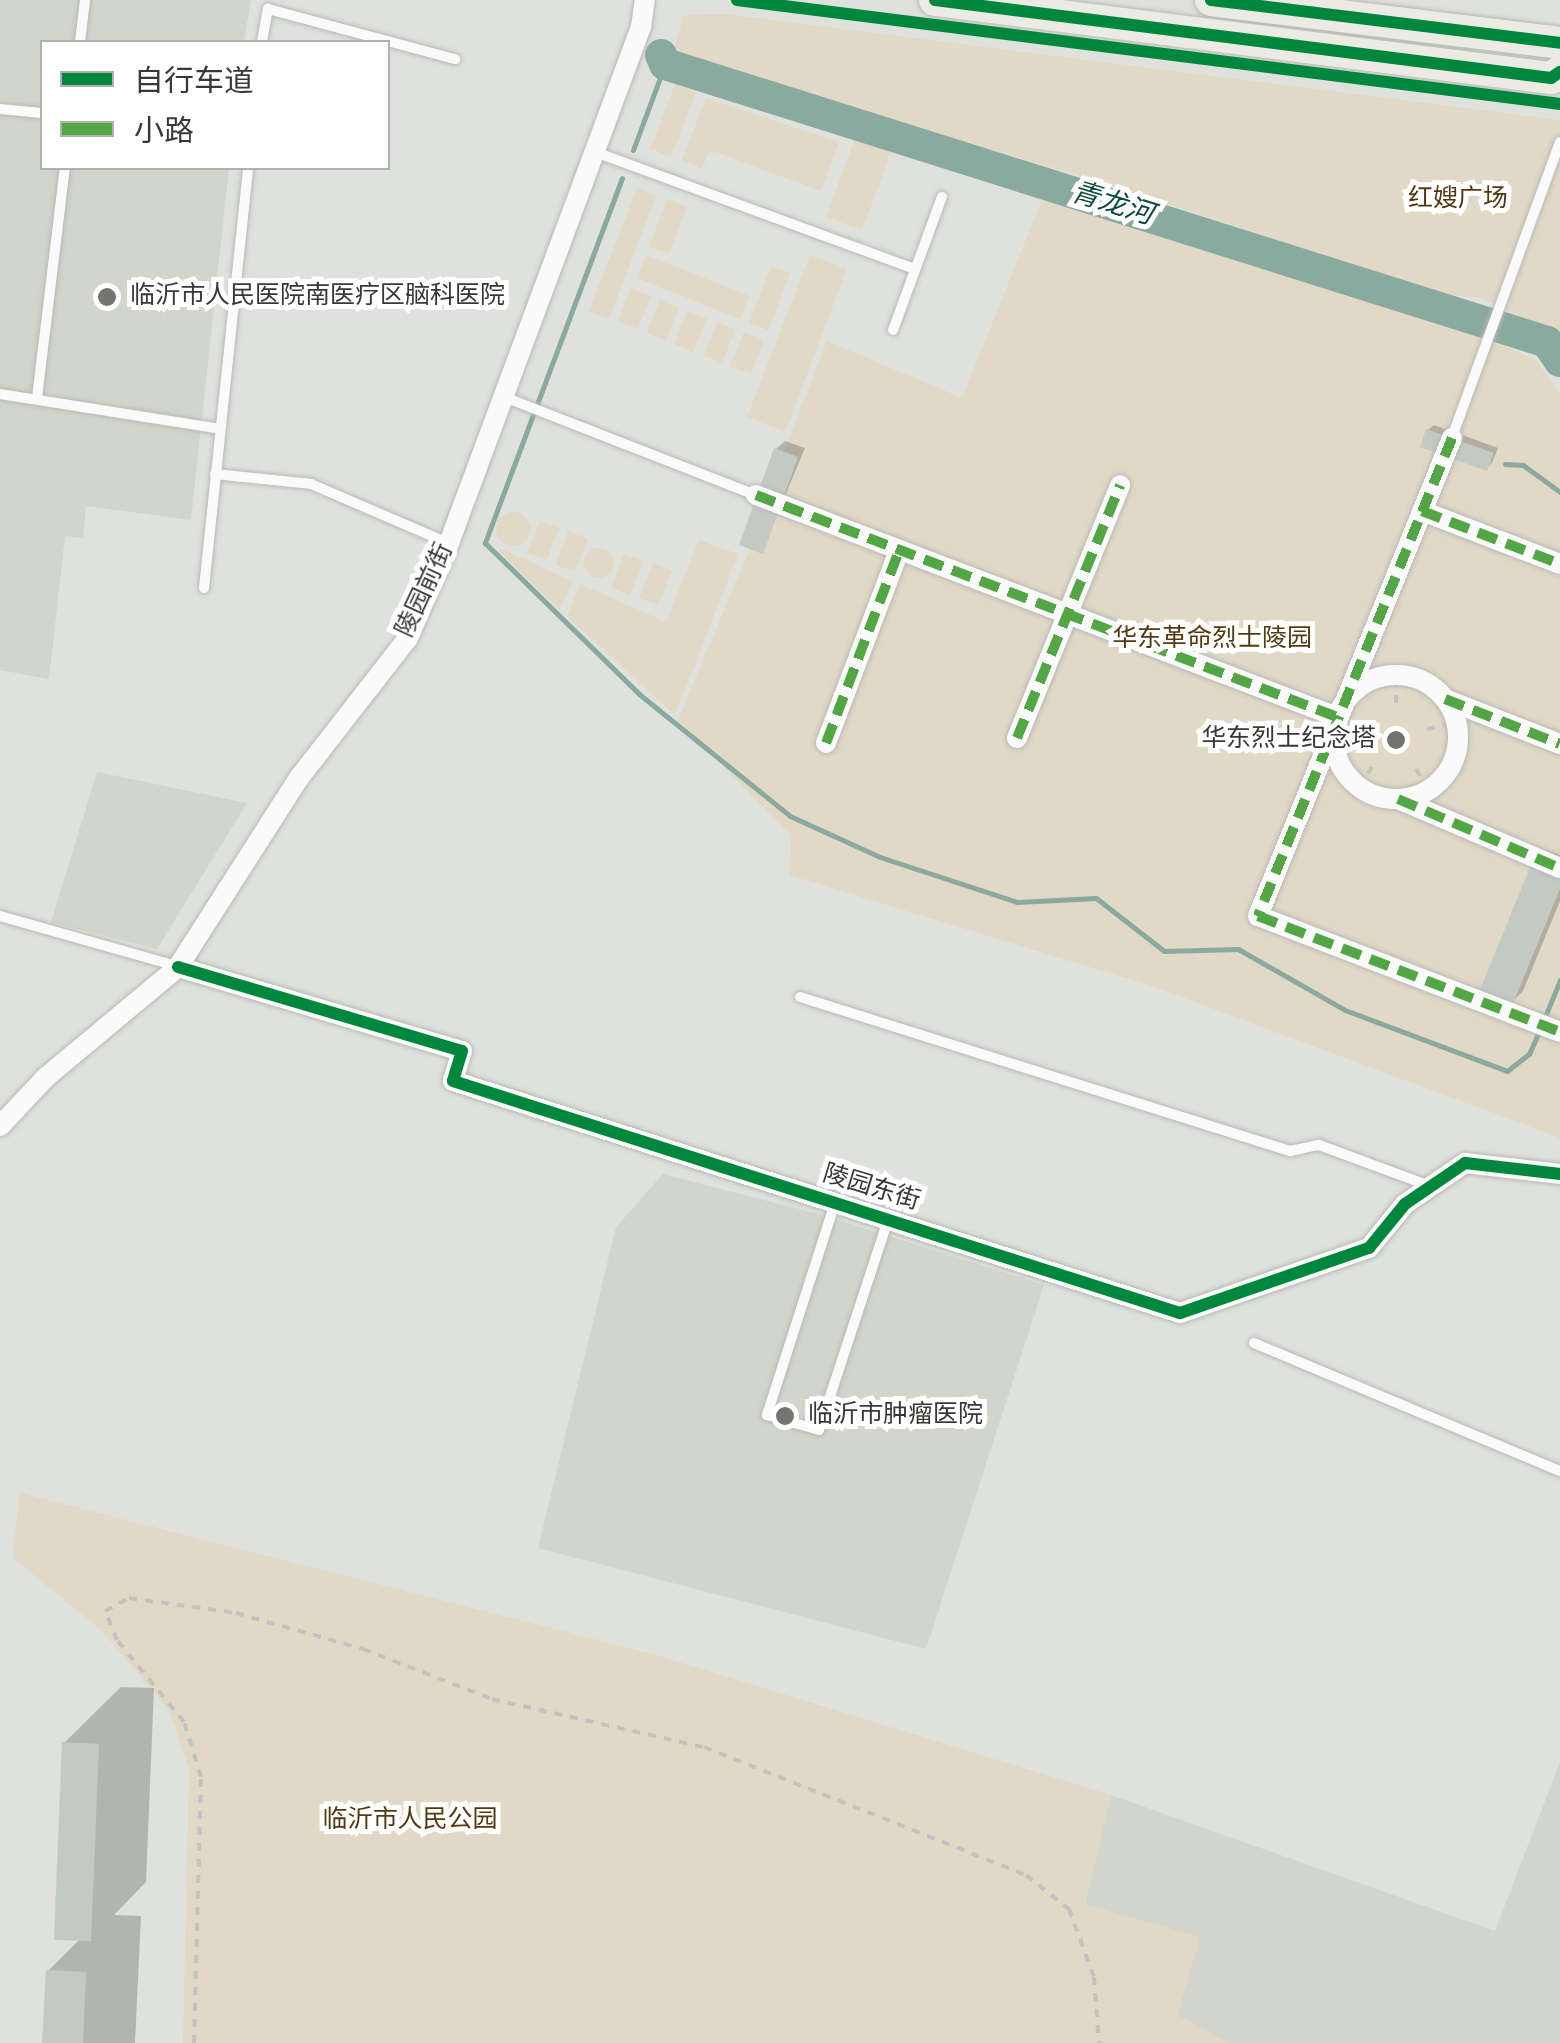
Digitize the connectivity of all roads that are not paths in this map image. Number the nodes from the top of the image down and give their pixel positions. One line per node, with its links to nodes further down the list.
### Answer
1 (85, 0): 5 (lane)
2 (645, 0): 15 (street, 陵园前街)
3 (935, 0): 11 (main road)
4 (1211, 0): 9 (main road)
5 (80, 40)
6 (262, 40): 7 (lane)
7 (382, 40)
8 (390, 42): 10 (lane)
9 (1560, 43)
10 (455, 60)
11 (1560, 72)
12 (0, 109): 13 (lane)
13 (40, 113)
14 (1560, 142): 25 (lane)
15 (595, 152): 19 (lane); 22 (street, 陵园前街)
16 (65, 170): 23 (lane)
17 (248, 170): 24 (lane)
18 (942, 197): 19 (lane)
19 (915, 270): 20 (lane)
20 (893, 330)
21 (0, 394): 23 (lane)
22 (504, 397): 28 (lane); 30 (street, 陵园前街)
23 (37, 398): 24 (lane)
24 (220, 429): 26 (lane)
25 (1452, 438): 29 (street)
26 (215, 474): 30 (lane); 33 (lane)
27 (1120, 485): 34 (street)
28 (756, 495): 31 (street)
29 (1422, 512): 32 (street); 36 (street)
30 (449, 543): 43 (street, 陵园前街)
31 (899, 551): 34 (street); 38 (street)
32 (1560, 564)
33 (204, 588)
34 (1067, 615): 36 (street); 37 (street)
35 (1445, 698): 36 (street); 39 (street); 40 (street)
36 (1337, 717): 40 (street); 45 (street)
37 (1017, 738)
38 (826, 743)
39 (1560, 744)
40 (1398, 799): 41 (street)
41 (1560, 868)
42 (0, 916): 43 (lane)
43 (178, 966): 46 (street, 陵园前街); 49 (street, 陵园东街)
44 (800, 997): 48 (lane)
45 (1560, 1032)
46 (0, 1126)
47 (1560, 1174): 48 (street, 陵园东街)
48 (1430, 1186): 50 (street, 陵园东街)
49 (836, 1202): 50 (street, 陵园东街); 50 (lane)
50 (888, 1218)
51 (1254, 1344): 52 (lane)
52 (1560, 1472)

